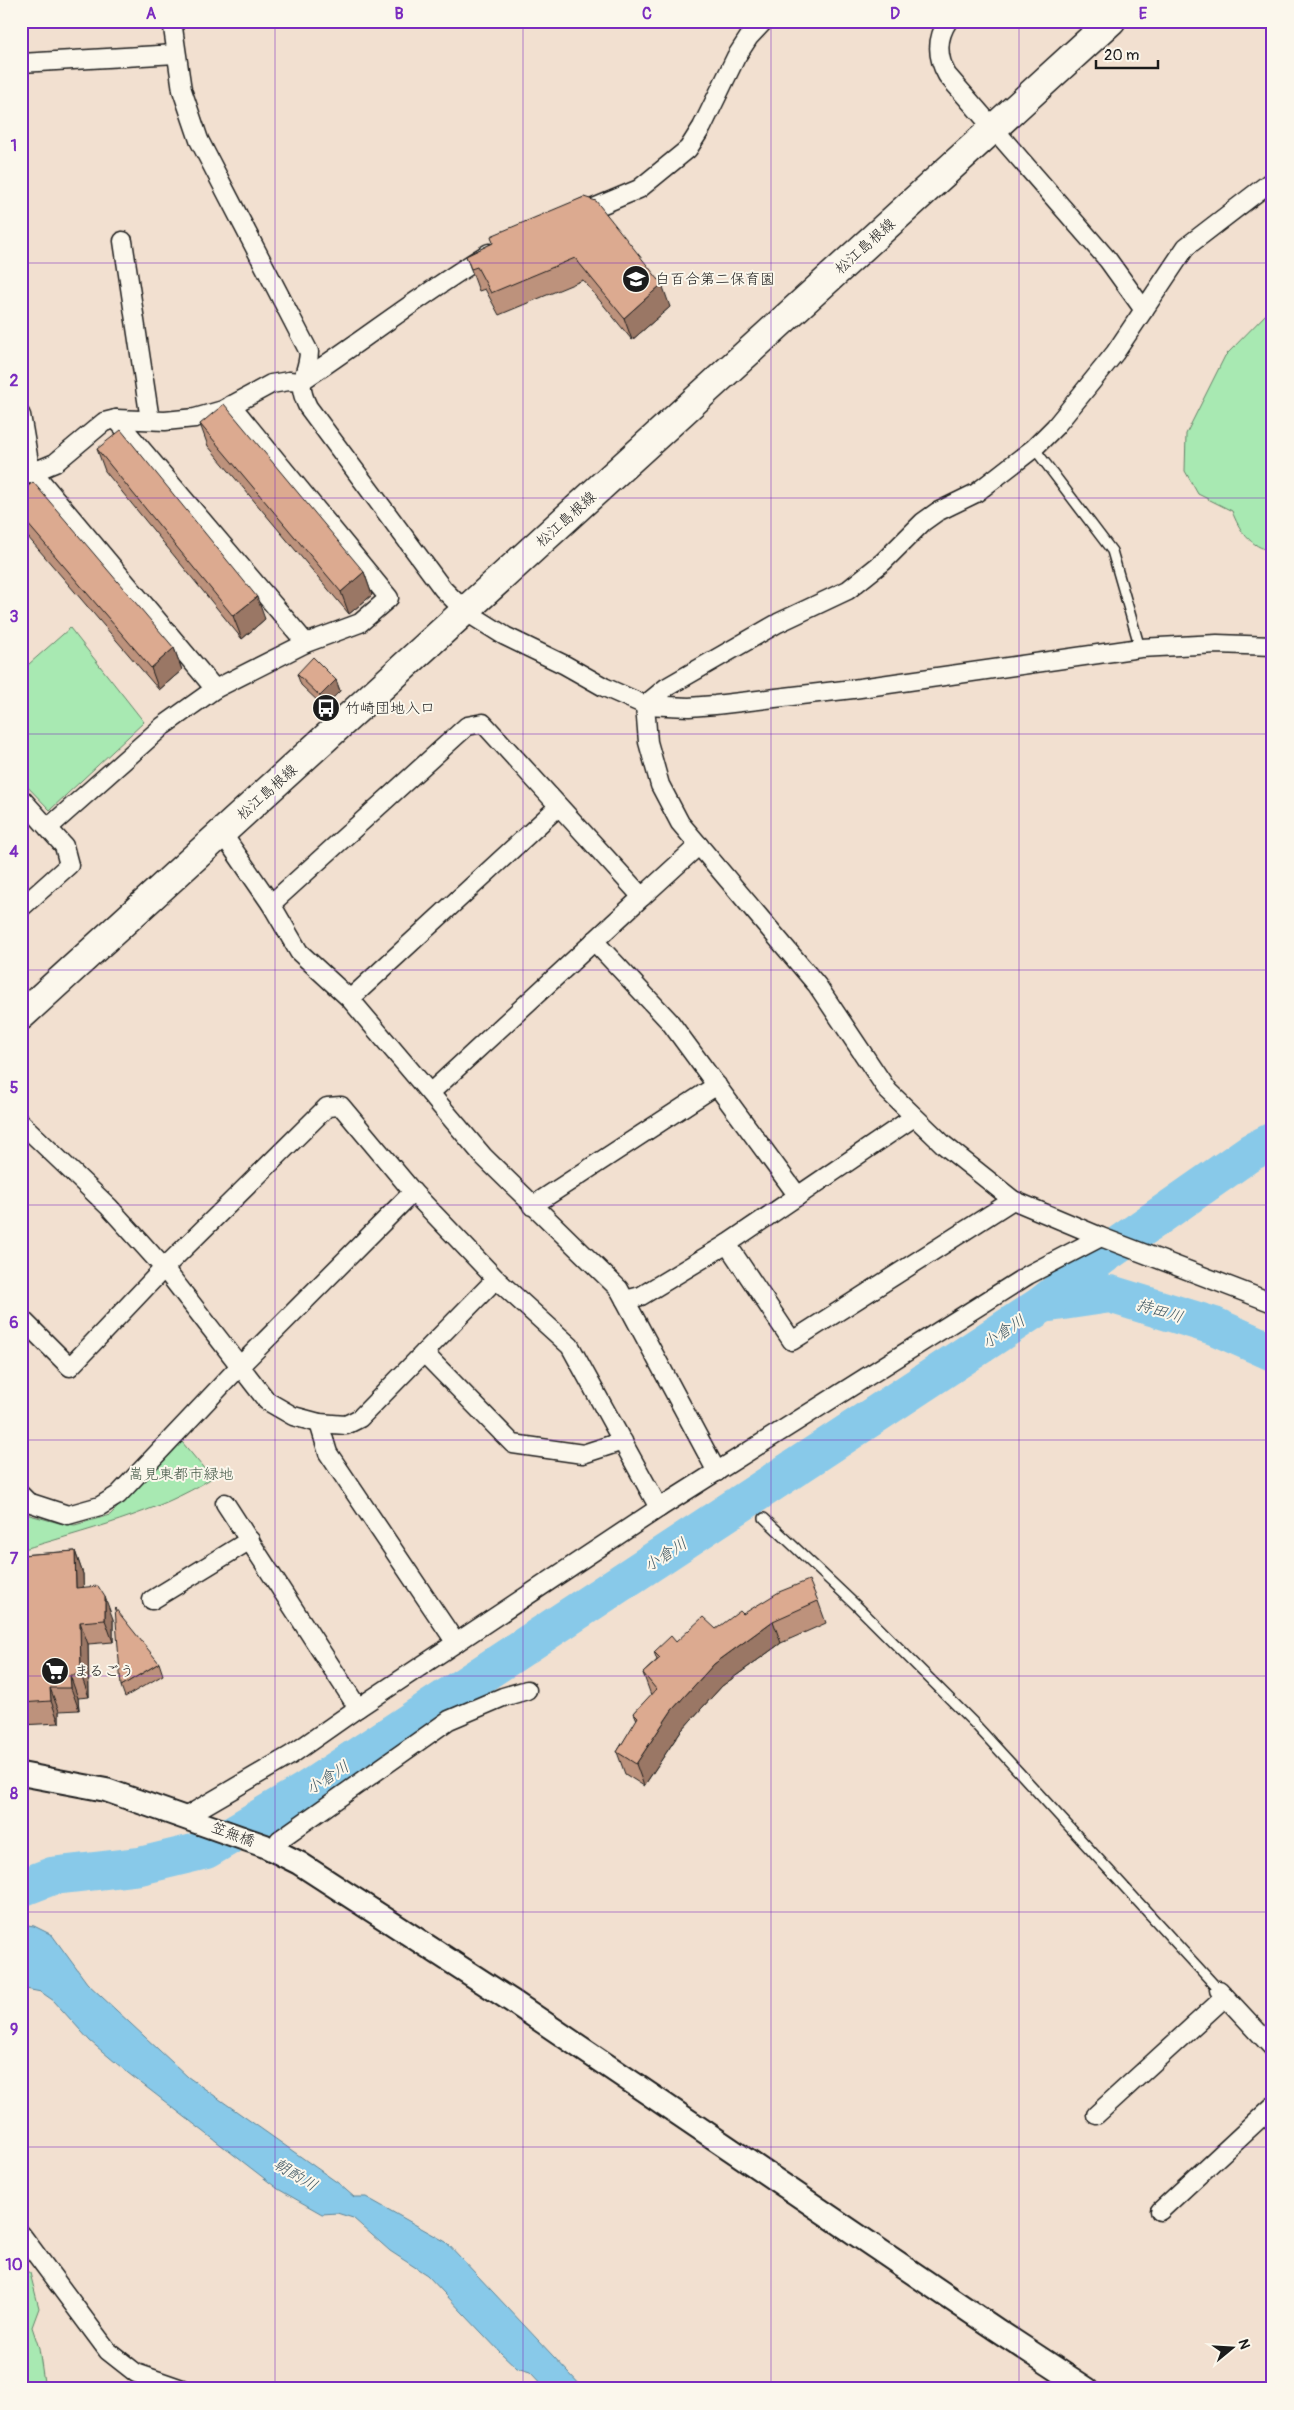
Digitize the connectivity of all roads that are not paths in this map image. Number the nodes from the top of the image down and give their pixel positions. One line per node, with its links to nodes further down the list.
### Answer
1 (172, 21): 5 (street)
2 (764, 21): 9 (street)
3 (948, 21): 7 (street)
4 (1111, 21): 7 (main road, 松江島根線)
5 (176, 54): 6 (street); 13 (street)
6 (21, 63)
7 (994, 129): 12 (street); 20 (main road, 松江島根線)
8 (1273, 180): 12 (street)
9 (564, 221)
10 (123, 241): 17 (street)
11 (507, 245): 13 (street)
12 (1144, 310): 18 (street)
13 (300, 382): 14 (street); 20 (street)
14 (231, 405): 17 (street); 21 (street)
15 (21, 415): 19 (street)
16 (116, 419): 17 (street); 19 (street); 21 (street)
17 (150, 420)
18 (1034, 448): 23 (lane); 25 (street)
19 (28, 475): 24 (street)
20 (465, 611): 25 (street); 29 (main road, 松江島根線)
21 (306, 643): 24 (street)
22 (1273, 646): 23 (street)
23 (1140, 648): 25 (street)
24 (215, 689): 28 (street)
25 (645, 705): 30 (street)
26 (21, 798): 28 (street)
27 (558, 807): 31 (street); 32 (street); 35 (street)
28 (48, 828): 33 (street)
29 (222, 833): 32 (street); 36 (main road, 松江島根線)
30 (699, 846): 31 (street); 39 (street)
31 (642, 897): 34 (street)
32 (271, 904): 35 (street)
33 (21, 908)
34 (594, 941): 37 (street); 38 (street)
35 (350, 999): 38 (street)
36 (21, 1016)
37 (717, 1085): 42 (street); 44 (street)
38 (430, 1092): 44 (street)
39 (914, 1116): 42 (street); 43 (street)
40 (21, 1123): 47 (street)
41 (413, 1192): 47 (street); 48 (street); 53 (street)
42 (798, 1196): 46 (street)
43 (1013, 1200): 45 (street); 46 (street)
44 (532, 1206): 49 (street)
45 (1105, 1239): 50 (street); 56 (street)
46 (727, 1244): 49 (street)
47 (164, 1268): 51 (street); 53 (street)
48 (496, 1279): 52 (street); 55 (street)
49 (625, 1300): 56 (street)
50 (1273, 1303)
51 (21, 1318)
52 (424, 1353): 54 (street); 55 (street)
53 (239, 1367): 54 (street); 57 (street)
54 (320, 1423): 63 (street)
55 (623, 1441): 59 (street)
56 (717, 1472): 59 (street)
57 (21, 1495)
58 (226, 1503): 61 (street)
59 (659, 1508): 63 (street)
60 (764, 1518): 69 (lane)
61 (250, 1540): 62 (street); 65 (street)
62 (152, 1600)
63 (456, 1643): 65 (street)
64 (527, 1690): 68 (street)
65 (358, 1708): 67 (street)
66 (21, 1774): 67 (street, 笠無橋)
67 (193, 1819): 68 (street, 笠無橋)
68 (272, 1843): 76 (street, 笠無橋)
69 (1222, 1994): 70 (street); 72 (street)
70 (1273, 2048)
71 (1273, 2106): 73 (street)
72 (1096, 2115)
73 (1160, 2211)
74 (21, 2234): 75 (street)
75 (182, 2389)
76 (1087, 2389)

